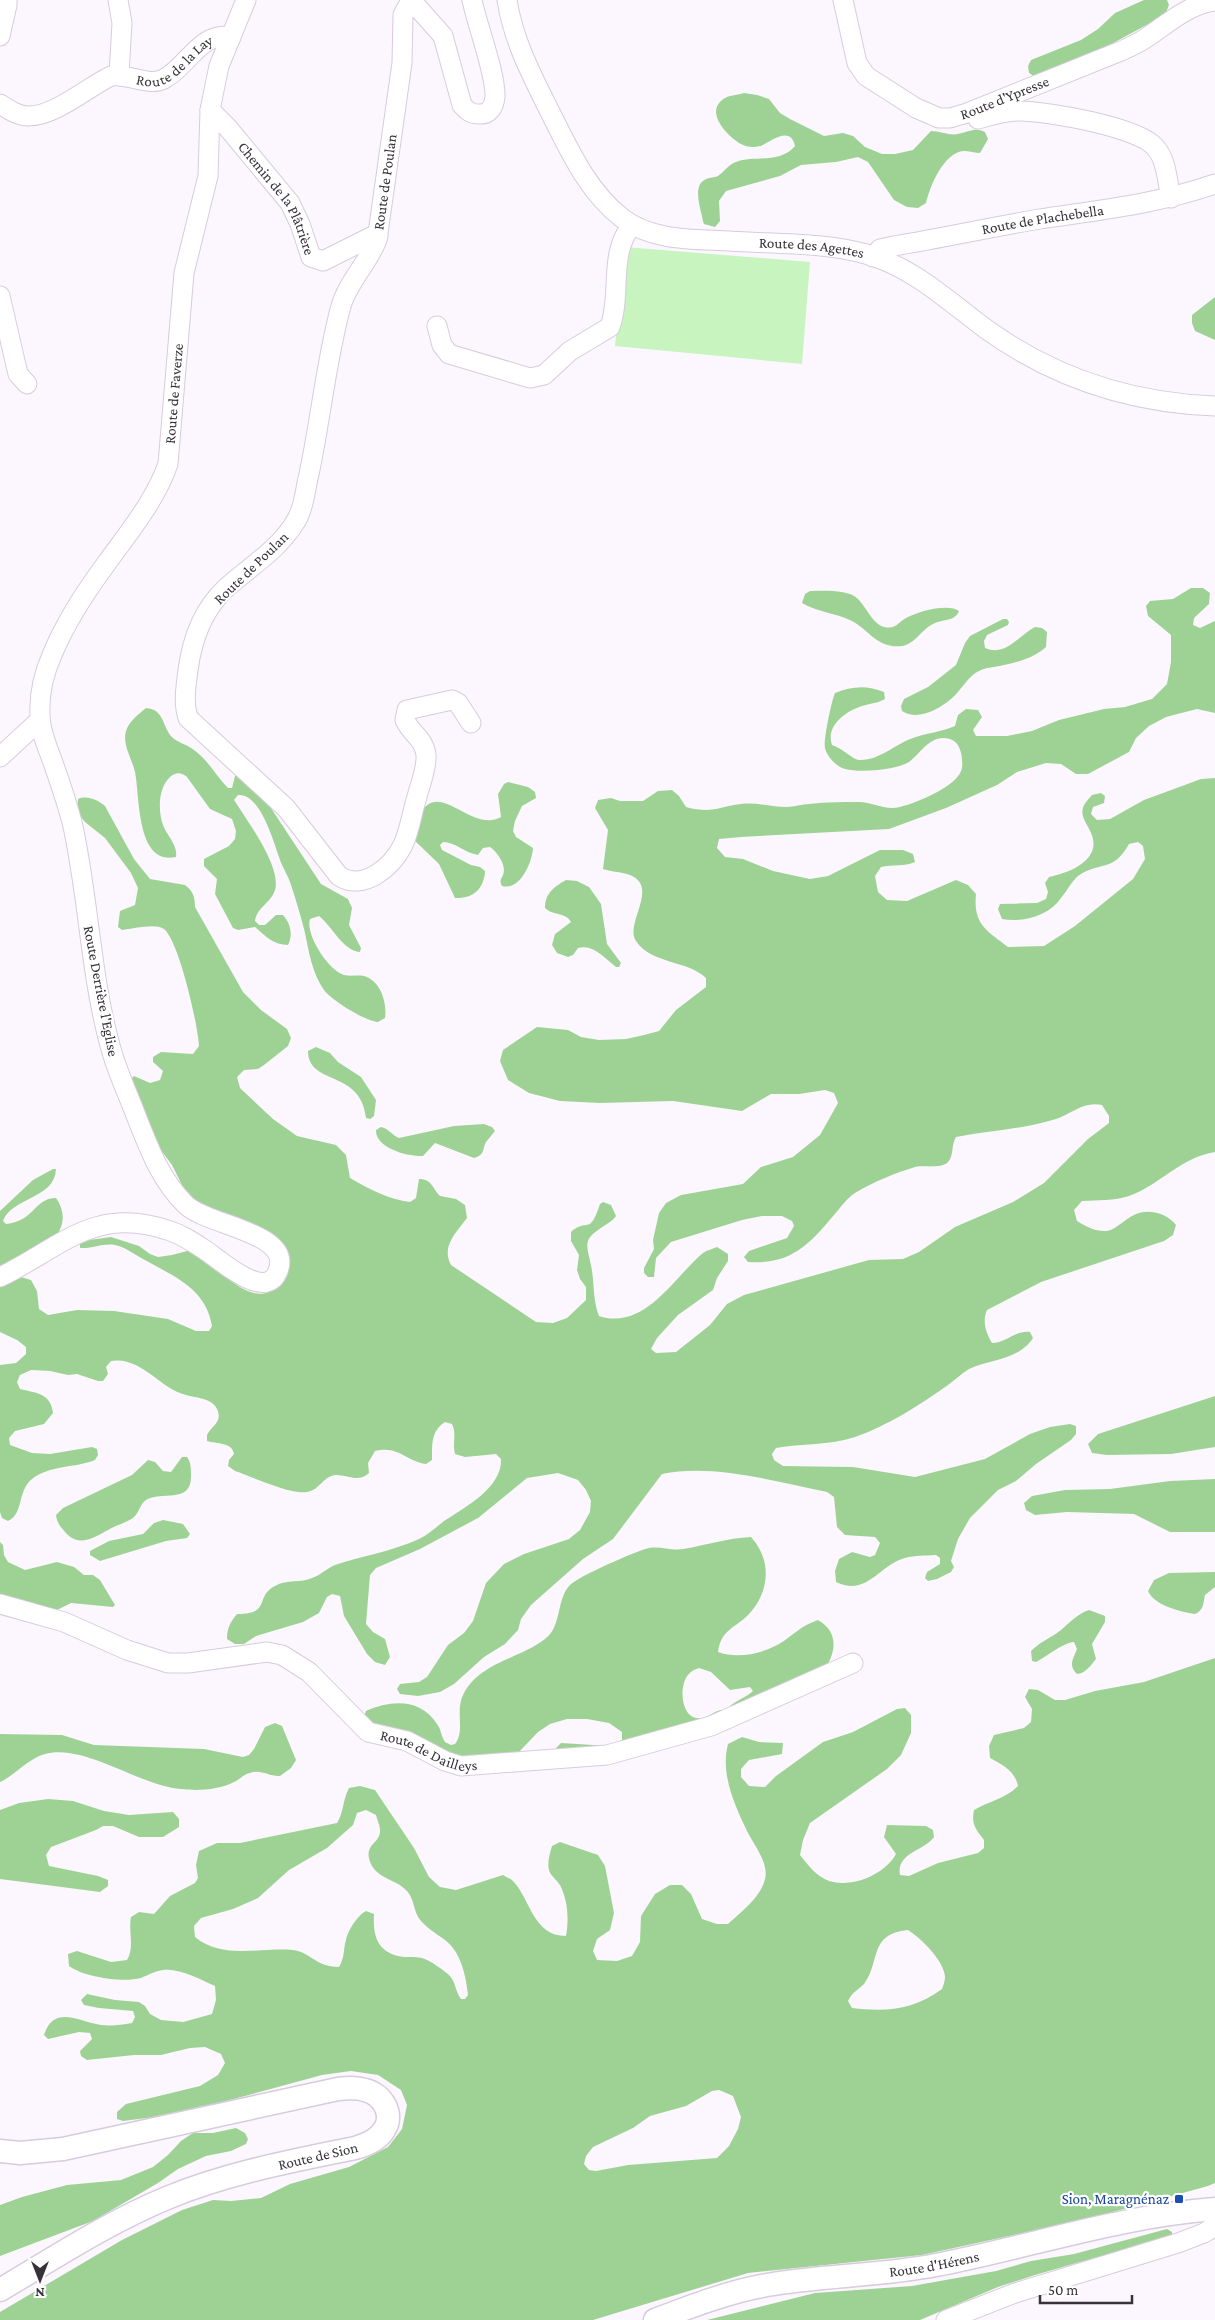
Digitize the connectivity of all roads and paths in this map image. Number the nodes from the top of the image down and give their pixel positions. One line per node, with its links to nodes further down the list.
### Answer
1 (7, 0): 9 (street)
2 (118, 0): 11 (street)
3 (246, 0): 10 (street, Route de la Lay)
4 (411, 0): 5 (street); 18 (street, Route de Poulan)
5 (472, 0)
6 (507, 0): 17 (street, Route des Agettes)
7 (843, 0): 14 (street, Route d'Ypresse)
8 (1215, 1): 14 (street, Route d'Ypresse)
9 (0, 36)
10 (231, 37): 11 (street, Route de la Lay); 13 (street, Route de Faverze)
11 (119, 74): 12 (street, Route de la Lay)
12 (0, 104)
13 (210, 110): 18 (street, Chemin de la Plâtrière); 24 (street, Route de Faverze)
14 (950, 118): 16 (street)
15 (1215, 184): 16 (street, Route de Plachebella)
16 (1171, 198): 19 (street, Route de Plachebella)
17 (632, 225): 19 (street, Route des Agettes); 21 (street)
18 (378, 236): 25 (street, Route de Poulan)
19 (873, 257): 23 (street, Route des Agettes)
20 (0, 296): 22 (street)
21 (437, 326)
22 (26, 384)
23 (1215, 406)
24 (40, 720): 26 (street); 27 (street, Route Derrière l'Eglise)
25 (471, 723)
26 (0, 757)
27 (0, 1277)
28 (0, 1604): 29 (street, Route de Dailleys)
29 (853, 1663)
30 (0, 2151): 33 (main road, Route de Sion)
31 (1215, 2209): 34 (main road, Route d'Hérens)
32 (1215, 2226): 35 (street)
33 (0, 2290)
34 (655, 2320)
35 (946, 2320)

